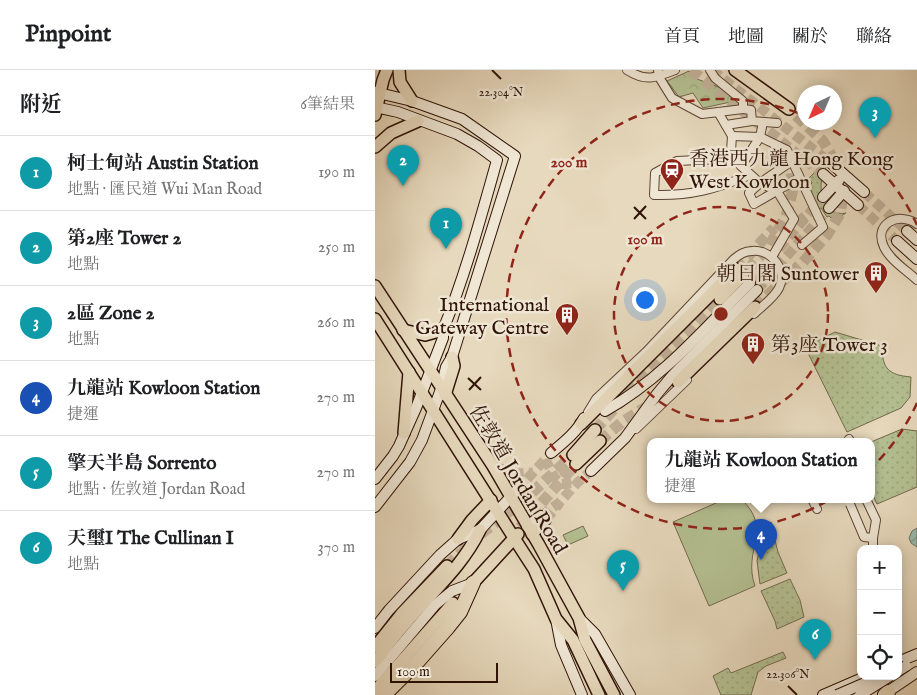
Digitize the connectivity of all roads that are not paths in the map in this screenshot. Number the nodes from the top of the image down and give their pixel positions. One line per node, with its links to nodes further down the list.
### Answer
1 (387, 70): 8 (main road)
2 (399, 70): 9 (main road)
3 (627, 70): 7 (street)
4 (675, 70): 7 (street)
5 (710, 70): 10 (street)
6 (735, 70): 11 (main road)
7 (658, 73): 13 (street)
8 (377, 92): 9 (main road); 12 (main road)
9 (412, 101): 53 (main road)
10 (743, 109): 13 (street); 15 (street)
11 (789, 109)
12 (376, 110): 14 (main road)
13 (718, 112): 18 (street)
14 (418, 121): 21 (main road); 52 (main road)
15 (752, 121): 16 (street); 18 (street)
16 (763, 122): 17 (street); 20 (street)
17 (777, 123)
18 (726, 125): 19 (street)
19 (732, 136): 20 (street); 22 (street)
20 (760, 137): 23 (street); 25 (street)
21 (375, 147)
22 (731, 151): 25 (street); 28 (street)
23 (792, 161): 29 (street); 30 (street)
24 (832, 164): 27 (main road)
25 (741, 166): 28 (street)
26 (823, 174): 31 (main road)
27 (845, 174): 31 (main road); 34 (main road)
28 (750, 175): 30 (street)
29 (799, 178): 32 (street); 42 (street)
30 (760, 183): 32 (street); 32 (street)
31 (835, 184): 33 (main road); 35 (main road)
32 (777, 191): 43 (street)
33 (844, 191): 36 (main road); 37 (main road)
34 (865, 192)
35 (823, 198)
36 (858, 205)
37 (829, 208)
38 (917, 224): 46 (street)
39 (907, 231): 40 (main road)
40 (917, 240)
41 (897, 241): 44 (main road)
42 (802, 245)
43 (772, 257): 61 (street); 64 (street)
44 (917, 259)
45 (746, 279): 48 (main road); 60 (main road); 61 (main road); 64 (main road)
46 (917, 280)
47 (375, 286): 51 (main road, 佐敦道 Jordan Road)
48 (720, 299)
49 (755, 307): 56 (main road)
50 (375, 319): 55 (main road, 佐敦道 Jordan Road)
51 (403, 330): 52 (main road); 54 (main road, 佐敦道 Jordan Road)
52 (443, 330): 54 (main road)
53 (451, 357): 57 (main road)
54 (430, 371): 57 (main road, 佐敦道 Jordan Road); 58 (main road)
55 (409, 372): 58 (main road, 佐敦道 Jordan Road); 63 (main road)
56 (678, 382)
57 (443, 392): 59 (main road); 69 (main road, 佐敦道 Jordan Road)
58 (422, 393): 59 (main road, 佐敦道 Jordan Road); 63 (main road)
59 (433, 411): 70 (main road, 佐敦道 Jordan Road); 74 (main road)
60 (605, 412)
61 (583, 421): 66 (main road)
62 (595, 430): 65 (main road)
63 (404, 433): 68 (main road)
64 (625, 438): 67 (main road)
65 (600, 441)
66 (551, 453)
67 (591, 471)
68 (375, 479)
69 (514, 494): 76 (main road); 79 (main road, 佐敦道 Jordan Road)
70 (491, 500): 76 (main road, 佐敦道 Jordan Road); 82 (main road)
71 (814, 503): 75 (street)
72 (868, 503): 81 (street, bridge)
73 (850, 504): 81 (street, bridge)
74 (375, 507)
75 (817, 509)
76 (497, 511): 78 (main road); 80 (main road, 佐敦道 Jordan Road)
77 (543, 518): 79 (main road)
78 (480, 530): 82 (main road); 93 (main road)
79 (530, 530): 80 (main road); 87 (main road, 佐敦道 Jordan Road)
80 (514, 537): 85 (main road); 88 (main road, 佐敦道 Jordan Road)
81 (873, 538): 83 (street, bridge)
82 (458, 539): 89 (main road)
83 (873, 545)
84 (447, 566): 90 (main road)
85 (473, 583): 95 (main road); 100 (highway)
86 (453, 603): 98 (main road)
87 (579, 618): 99 (main road, 佐敦道 Jordan Road); 103 (main road, 佐敦道 Jordan Road)
88 (556, 619): 101 (main road, 佐敦道 Jordan Road); 102 (main road, 佐敦道 Jordan Road)
89 (375, 628)
90 (375, 647)
91 (917, 654): 94 (main road)
92 (917, 660): 94 (main road)
93 (375, 662)
94 (903, 669): 97 (main road); 97 (main road)
95 (375, 676)
96 (858, 680): 104 (main road)
97 (884, 685): 105 (main road, bridge); 106 (main road); 107 (main road, bridge)
98 (375, 691)
99 (613, 693)
100 (384, 695)
101 (582, 695)
102 (599, 695)
103 (630, 695)
104 (823, 695)
105 (837, 695)
106 (850, 695)
107 (860, 695)

